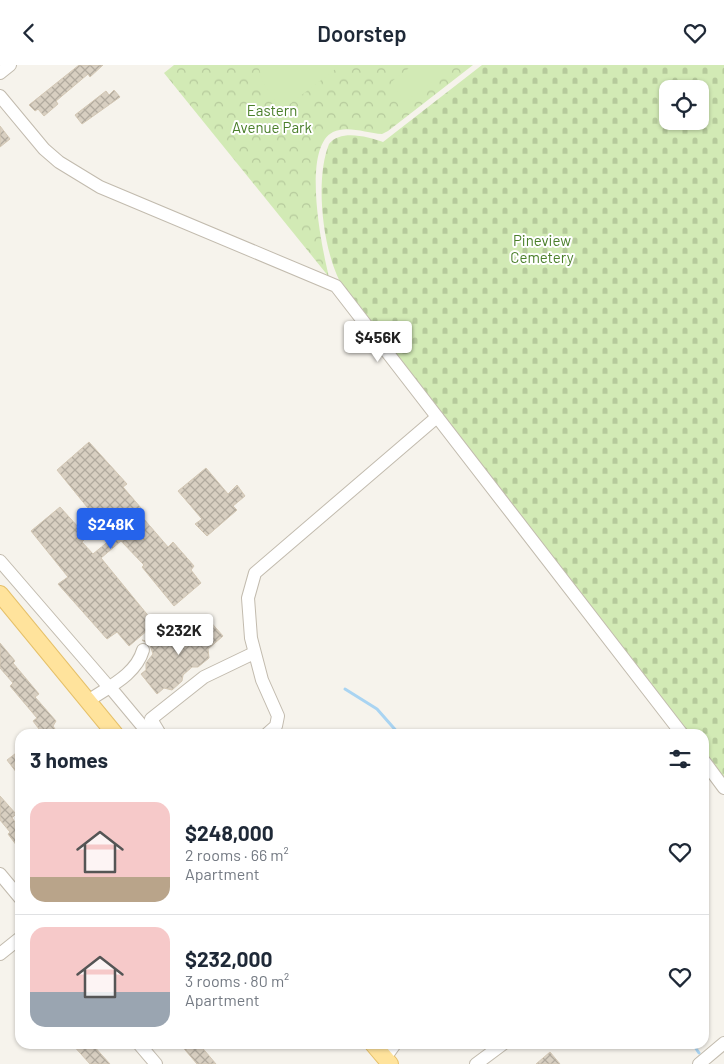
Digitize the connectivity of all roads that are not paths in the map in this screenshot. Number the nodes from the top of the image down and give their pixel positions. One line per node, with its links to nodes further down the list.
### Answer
1 (10, 65): 2 (street)
2 (0, 73)
3 (0, 96): 4 (street)
4 (438, 417): 8 (street); 15 (street)
5 (0, 561): 9 (street)
6 (0, 594): 10 (main road)
7 (143, 650): 9 (street)
8 (254, 653): 13 (street); 14 (street)
9 (109, 686): 10 (street); 12 (street)
10 (88, 701): 11 (main road)
11 (111, 729)
12 (146, 729)
13 (157, 729)
14 (273, 729)
15 (678, 729)
16 (709, 768): 17 (street)
17 (724, 788)
18 (0, 874): 19 (street)
19 (15, 892)
20 (15, 942): 21 (street)
21 (0, 954)
22 (724, 1043): 30 (street)
23 (143, 1049): 28 (street)
24 (377, 1049): 27 (main road)
25 (393, 1049): 27 (street)
26 (496, 1049): 29 (street)
27 (387, 1061)
28 (156, 1064)
29 (476, 1064)
30 (700, 1064)

